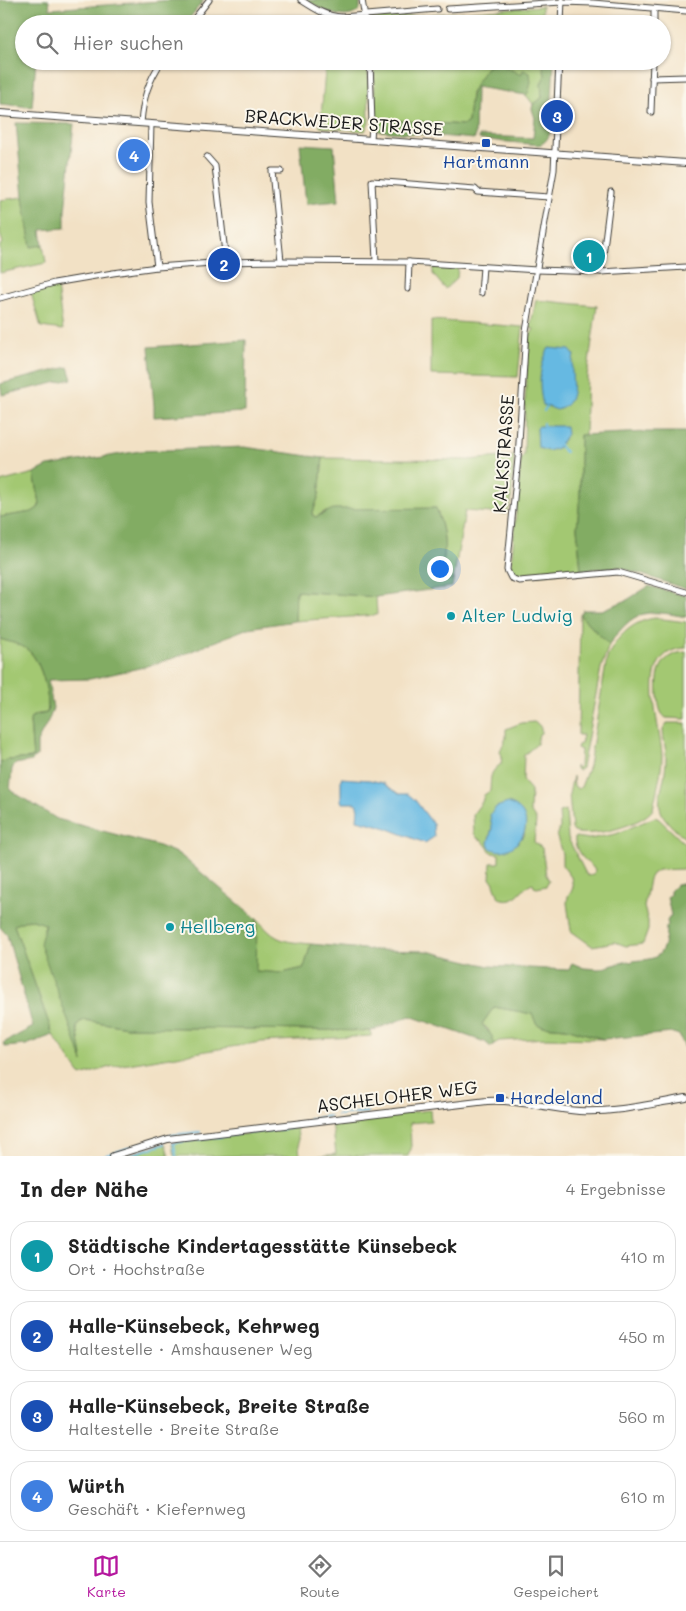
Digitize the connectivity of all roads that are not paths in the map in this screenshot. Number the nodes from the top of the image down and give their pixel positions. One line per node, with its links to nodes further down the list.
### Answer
1 (209, 0): 11 (street)
2 (301, 0): 12 (street)
3 (362, 0): 13 (street)
4 (470, 0): 6 (street)
5 (562, 1): 6 (street); 9 (street); 14 (street)
6 (470, 7): 8 (street)
7 (437, 9): 13 (street)
8 (448, 9)
9 (654, 9): 10 (street); 15 (street)
10 (686, 11)
11 (197, 15)
12 (328, 15)
13 (364, 15)
14 (561, 15)
15 (654, 15)
16 (157, 70): 24 (street)
17 (370, 70): 26 (street)
18 (559, 70): 27 (street, KALKSTRASSE)
19 (652, 70): 21 (street)
20 (686, 77): 21 (street)
21 (652, 78): 22 (street)
22 (652, 112)
23 (0, 113): 24 (street, BRACKWEDER STRASSE)
24 (141, 123): 25 (street, BRACKWEDER STRASSE)
25 (151, 124): 26 (street, BRACKWEDER STRASSE); 37 (street)
26 (371, 140): 27 (street, BRACKWEDER STRASSE)
27 (555, 154): 29 (street, BRACKWEDER STRASSE); 32 (street, KALKSTRASSE)
28 (207, 157): 35 (street)
29 (686, 163)
30 (281, 171): 33 (street)
31 (611, 192): 41 (street)
32 (549, 197): 34 (street); 40 (street, KALKSTRASSE)
33 (281, 260): 34 (street); 35 (street)
34 (376, 261): 36 (street)
35 (226, 262): 37 (street)
36 (409, 262): 38 (street); 42 (street)
37 (157, 267): 44 (street)
38 (483, 267): 40 (street); 43 (street)
39 (686, 268): 41 (street)
40 (537, 270): 41 (street); 45 (street, KALKSTRASSE)
41 (601, 272)
42 (408, 289)
43 (481, 293)
44 (0, 298)
45 (686, 592)
46 (686, 1098): 47 (street, ASCHELOHER WEG)
47 (114, 1156)

